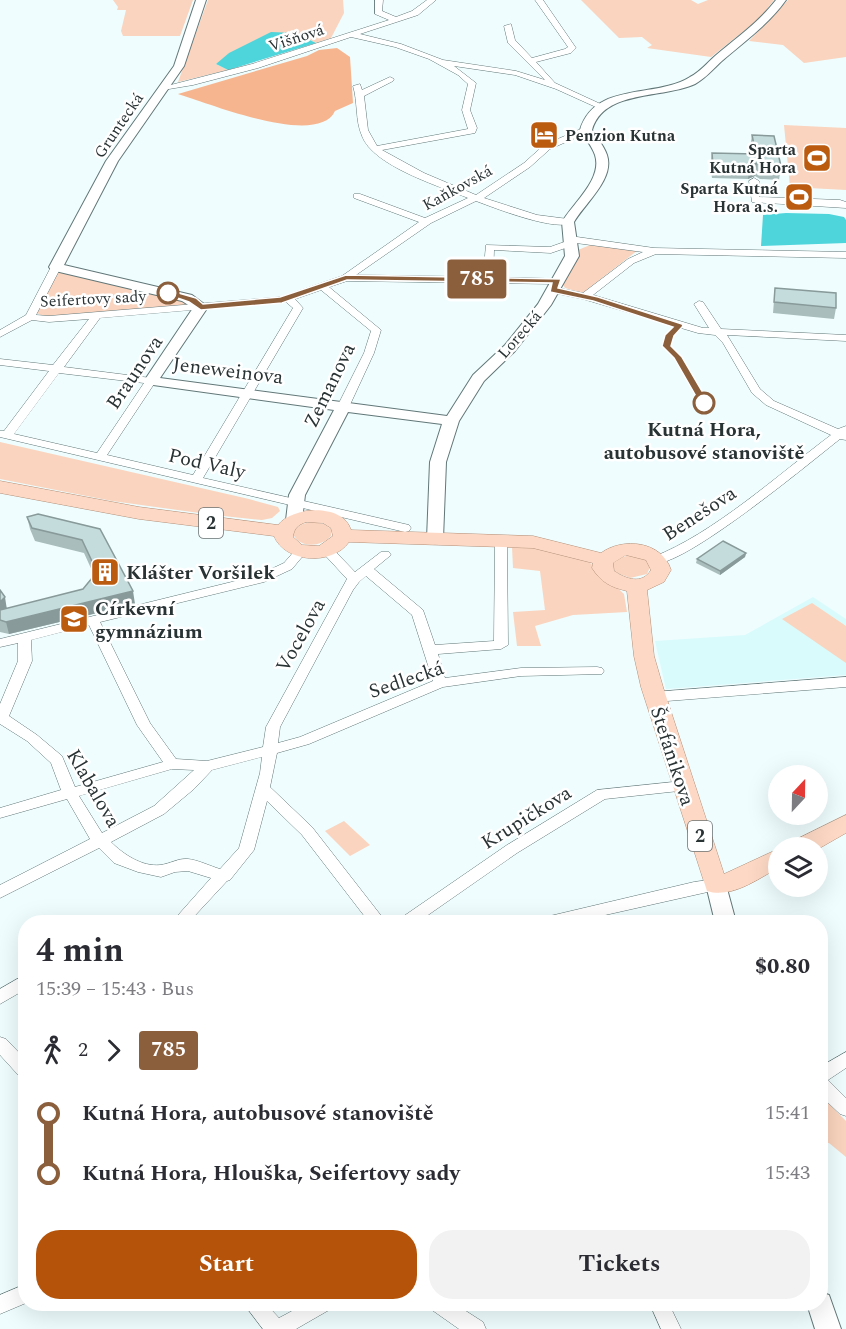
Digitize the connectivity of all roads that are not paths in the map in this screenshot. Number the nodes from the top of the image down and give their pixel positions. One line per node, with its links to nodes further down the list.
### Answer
1 (201, 0): 15 (street, Gruntecká)
2 (379, 0): 6 (street)
3 (432, 0): 6 (street, Višňová)
4 (539, 0): 10 (street)
5 (781, 0): 16 (street)
6 (396, 20): 8 (street, Višňová)
7 (508, 26): 10 (street)
8 (350, 35): 9 (street); 15 (street, Višňová)
9 (437, 61): 11 (street); 12 (street)
10 (530, 62): 14 (street)
11 (461, 64): 12 (street); 14 (street)
12 (452, 69): 18 (street)
13 (390, 79): 18 (street)
14 (559, 87): 16 (street)
15 (164, 88): 28 (street, Gruntecká)
16 (601, 106): 17 (street)
17 (586, 130): 21 (street, Kaňkovská); 24 (street)
18 (374, 149): 21 (street)
19 (754, 181): 22 (street)
20 (357, 196): 23 (street)
21 (477, 198): 23 (street, Kaňkovská); 24 (street)
22 (846, 205)
23 (428, 222): 29 (street, Kaňkovská)
24 (568, 222): 25 (street, Lorecká)
25 (571, 241): 26 (street); 30 (street); 31 (street, Lorecká)
26 (655, 251): 27 (street); 33 (street)
27 (846, 255)
28 (56, 267): 36 (street, Seifertovy sady); 38 (street, Seifertovy sady)
29 (346, 278): 30 (street); 32 (street)
30 (488, 279): 31 (street)
31 (555, 285): 33 (street); 47 (street, Lorecká)
32 (323, 287): 34 (street); 46 (street, Zemanova)
33 (585, 296): 39 (street)
34 (288, 298): 36 (street); 45 (street)
35 (699, 304): 39 (street)
36 (201, 307): 37 (street, Seifertovy sady); 44 (street, Braunova)
37 (97, 315): 38 (street, Seifertovy sady); 43 (street)
38 (30, 317): 40 (street)
39 (720, 333): 41 (street); 48 (street)
40 (0, 334)
41 (846, 338)
42 (0, 362): 43 (street, Jeneweinova)
43 (57, 369): 44 (street, Jeneweinova); 49 (street)
44 (151, 381): 45 (street, Jeneweinova); 50 (street, Braunova)
45 (247, 394): 46 (street, Jeneweinova); 51 (street)
46 (343, 407): 47 (street, Jeneweinova); 53 (street, Zemanova)
47 (451, 421): 56 (street, Lorecká)
48 (844, 433): 62 (street, Benešova)
49 (3, 435): 50 (street, Pod Valy)
50 (99, 458): 51 (street, Pod Valy)
51 (196, 480): 53 (street, Pod Valy)
52 (0, 487): 53 (main road, 2)
53 (291, 518): 54 (street, Pod Valy); 55 (main road, 2); 59 (main road)
54 (405, 528)
55 (343, 536): 56 (main road); 58 (main road)
56 (435, 540): 57 (main road)
57 (501, 541): 61 (main road); 69 (street)
58 (327, 550): 59 (main road); 64 (street)
59 (301, 551): 66 (street)
60 (385, 555): 63 (street)
61 (604, 560): 62 (main road); 65 (main road)
62 (657, 560): 65 (main road)
63 (367, 570): 64 (street); 69 (street)
64 (354, 579): 75 (street, Vocelova)
65 (636, 585): 73 (main road, Štefánikova / 2)
66 (93, 621): 67 (street); 76 (street)
67 (24, 638): 68 (street); 74 (street)
68 (0, 643)
69 (429, 650): 72 (street)
70 (597, 671): 72 (street, Sedlecká)
71 (846, 682): 73 (street)
72 (440, 683): 75 (street, Sedlecká)
73 (654, 696): 78 (main road, Štefánikova / 2)
74 (1, 718): 80 (street, Klabalova)
75 (270, 748): 77 (street, Sedlecká); 79 (street, Vocelova)
76 (172, 764): 77 (street); 80 (street)
77 (207, 766): 84 (street)
78 (683, 786): 87 (main road, Štefánikova / 2); 91 (street, Krupičkova)
79 (263, 789): 86 (street, Vocelova); 90 (street)
80 (69, 791): 81 (street); 84 (street, Klabalova)
81 (0, 813)
82 (846, 823): 83 (main road)
83 (820, 837)
84 (100, 842): 86 (street, Klabalova); 88 (street)
85 (768, 863): 87 (main road)
86 (225, 876): 89 (street, Vocelova)
87 (716, 885): 92 (street); 93 (street, Štefánikova)
88 (0, 892)
89 (187, 915)
90 (373, 915)
91 (417, 915)
92 (580, 915)
93 (724, 915)
94 (18, 985): 95 (street)
95 (0, 997)
96 (0, 1044): 98 (street)
97 (846, 1059): 99 (street)
98 (18, 1063)
99 (828, 1071)
100 (828, 1091): 101 (street)
101 (846, 1109)
102 (18, 1297): 103 (street)
103 (0, 1305)
104 (260, 1311): 109 (street)
105 (309, 1311): 109 (street)
106 (449, 1311): 110 (street)
107 (663, 1311): 111 (street)
108 (822, 1311): 112 (street)
109 (277, 1329)
110 (476, 1329)
111 (671, 1329)
112 (828, 1329)

